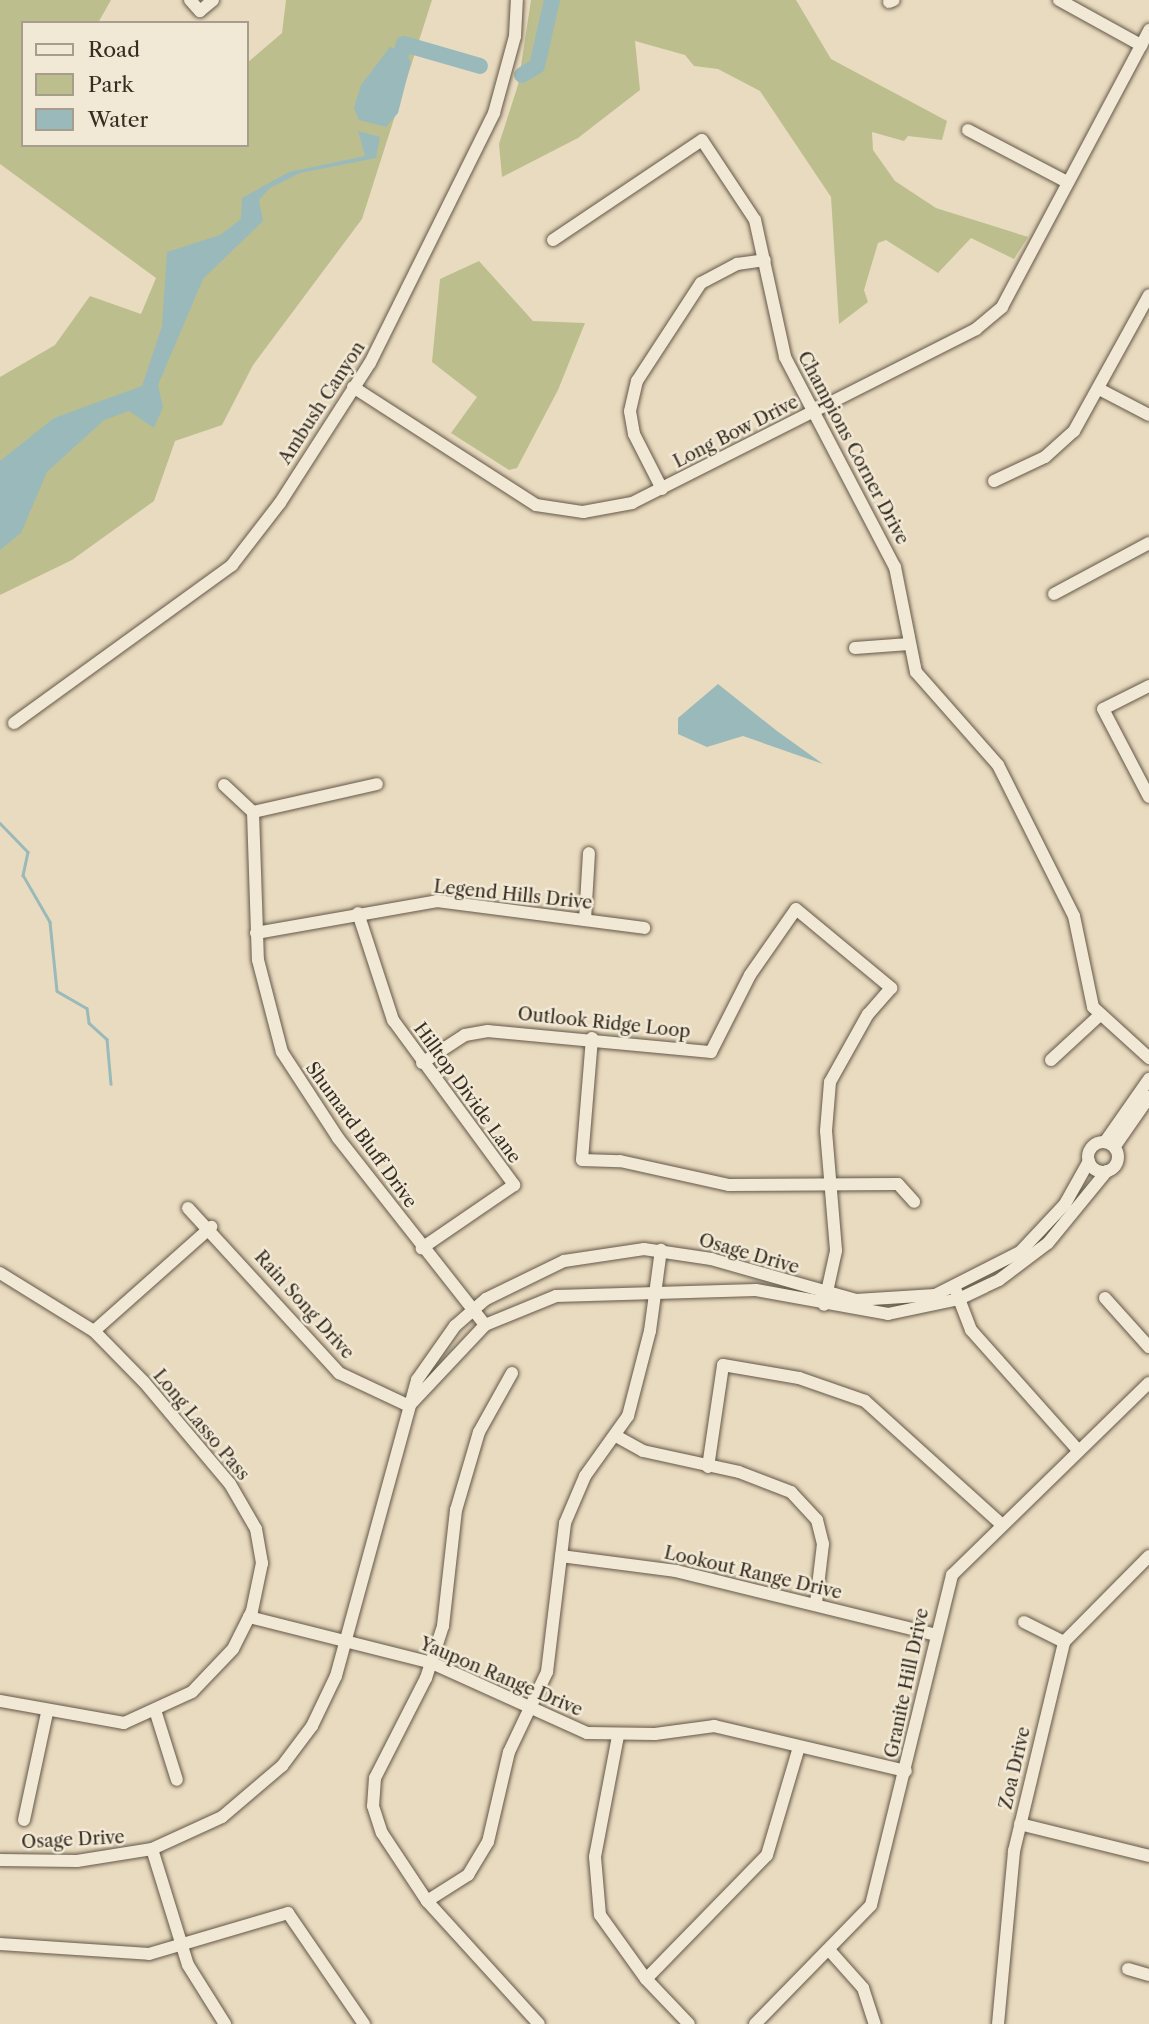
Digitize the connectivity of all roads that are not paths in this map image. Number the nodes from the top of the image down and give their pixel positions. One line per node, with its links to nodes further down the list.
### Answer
1 (190, 0): 2 (street)
2 (212, 0)
3 (517, 0): 12 (street, Ambush Canyon)
4 (1059, 0): 6 (street)
5 (1149, 30): 6 (street, Long Bow Drive)
6 (1141, 45): 8 (street, Long Bow Drive)
7 (968, 130): 8 (street)
8 (1067, 182): 14 (street, Long Bow Drive)
9 (553, 240): 10 (street, Champions Corner Drive)
10 (765, 260): 14 (street, Champions Corner Drive); 17 (street)
11 (1149, 295): 13 (street)
12 (353, 387): 17 (street, Long Bow Drive); 23 (street, Ambush Canyon)
13 (1101, 390): 15 (street); 16 (street)
14 (815, 412): 17 (street, Long Bow Drive); 20 (street, Champions Corner Drive)
15 (1149, 415)
16 (994, 481)
17 (662, 489)
18 (1149, 543): 19 (street)
19 (1054, 594)
20 (909, 644): 21 (street); 33 (street, Champions Corner Drive)
21 (855, 648)
22 (1149, 686): 26 (street)
23 (14, 723)
24 (377, 784): 27 (street)
25 (224, 785): 27 (street)
26 (1149, 797)
27 (253, 813): 32 (street, Shumard Bluff Drive)
28 (589, 853): 30 (street)
29 (358, 913): 30 (street, Legend Hills Drive); 32 (street, Legend Hills Drive); 37 (street, Hilltop Divide Lane)
30 (585, 920): 31 (street, Legend Hills Drive)
31 (644, 928)
32 (256, 933): 47 (street, Shumard Bluff Drive)
33 (1100, 1015): 35 (street, Champions Corner Drive); 36 (street)
34 (592, 1038): 37 (street, Outlook Ridge Loop); 43 (street); 43 (street, Outlook Ridge Loop)
35 (1149, 1058)
36 (1051, 1060)
37 (422, 1063): 47 (street, Hilltop Divide Lane)
38 (1149, 1079): 40 (street)
39 (1149, 1097): 40 (street)
40 (1110, 1144): 41 (street, Osage Drive); 42 (street)
41 (1089, 1161): 42 (street); 50 (street, Osage Drive)
42 (1107, 1171): 50 (street, Osage Drive)
43 (832, 1185): 44 (street); 53 (street)
44 (914, 1202)
45 (188, 1208): 46 (street, Rain Song Drive)
46 (211, 1227): 56 (street); 60 (street, Rain Song Drive)
47 (422, 1248): 54 (street, Shumard Bluff Drive)
48 (661, 1250): 51 (street); 53 (street, Osage Drive); 54 (street, Osage Drive)
49 (0, 1273): 56 (street, Long Lasso Pass)
50 (957, 1293): 53 (street, Osage Drive); 62 (street)
51 (655, 1295): 53 (street, Osage Drive); 55 (street, Osage Drive); 61 (street)
52 (1105, 1298): 57 (street)
53 (826, 1300)
54 (473, 1309): 55 (street, Shumard Bluff Drive); 60 (street, Osage Drive)
55 (485, 1325): 60 (street, Osage Drive)
56 (94, 1331): 68 (street, Long Lasso Pass)
57 (1149, 1347)
58 (512, 1373): 73 (street)
59 (1149, 1383): 62 (street, Granite Hill Drive)
60 (409, 1406): 71 (street, Osage Drive)
61 (616, 1436): 63 (street); 65 (street)
62 (1079, 1450): 64 (street, Granite Hill Drive)
63 (708, 1467): 64 (street); 67 (street)
64 (1001, 1524): 70 (street, Granite Hill Drive)
65 (561, 1556): 67 (street, Lookout Range Drive); 76 (street)
66 (1149, 1556): 72 (street)
67 (816, 1603): 70 (street, Lookout Range Drive)
68 (249, 1618): 71 (street, Yaupon Range Drive); 75 (street, Long Lasso Pass)
69 (1024, 1622): 72 (street)
70 (936, 1635): 80 (street, Granite Hill Drive)
71 (347, 1640): 73 (street, Yaupon Range Drive); 84 (street, Osage Drive)
72 (1065, 1642): 83 (street, Zoa Drive)
73 (432, 1663): 76 (street, Yaupon Range Drive); 87 (street)
74 (0, 1701): 77 (street, Long Lasso Pass)
75 (155, 1710): 77 (street, Long Lasso Pass); 81 (street)
76 (533, 1710): 78 (street, Yaupon Range Drive); 87 (street)
77 (47, 1713): 82 (street)
78 (618, 1736): 79 (street, Yaupon Range Drive); 93 (street)
79 (799, 1747): 80 (street, Yaupon Range Drive); 93 (street)
80 (906, 1771): 90 (street, Granite Hill Drive)
81 (177, 1780)
82 (24, 1820)
83 (1020, 1824): 85 (street); 100 (street, Zoa Drive)
84 (152, 1849): 86 (street, Osage Drive); 89 (street)
85 (1149, 1856)
86 (0, 1860)
87 (428, 1902): 96 (street)
88 (0, 1944): 89 (street)
89 (180, 1944): 94 (street); 95 (street)
90 (830, 1951): 98 (street, Granite Hill Drive); 99 (street)
91 (1128, 1969): 92 (street)
92 (1149, 1975)
93 (646, 1979): 97 (street)
94 (225, 2024)
95 (364, 2024)
96 (539, 2024)
97 (689, 2024)
98 (755, 2024)
99 (875, 2024)
100 (998, 2024)

